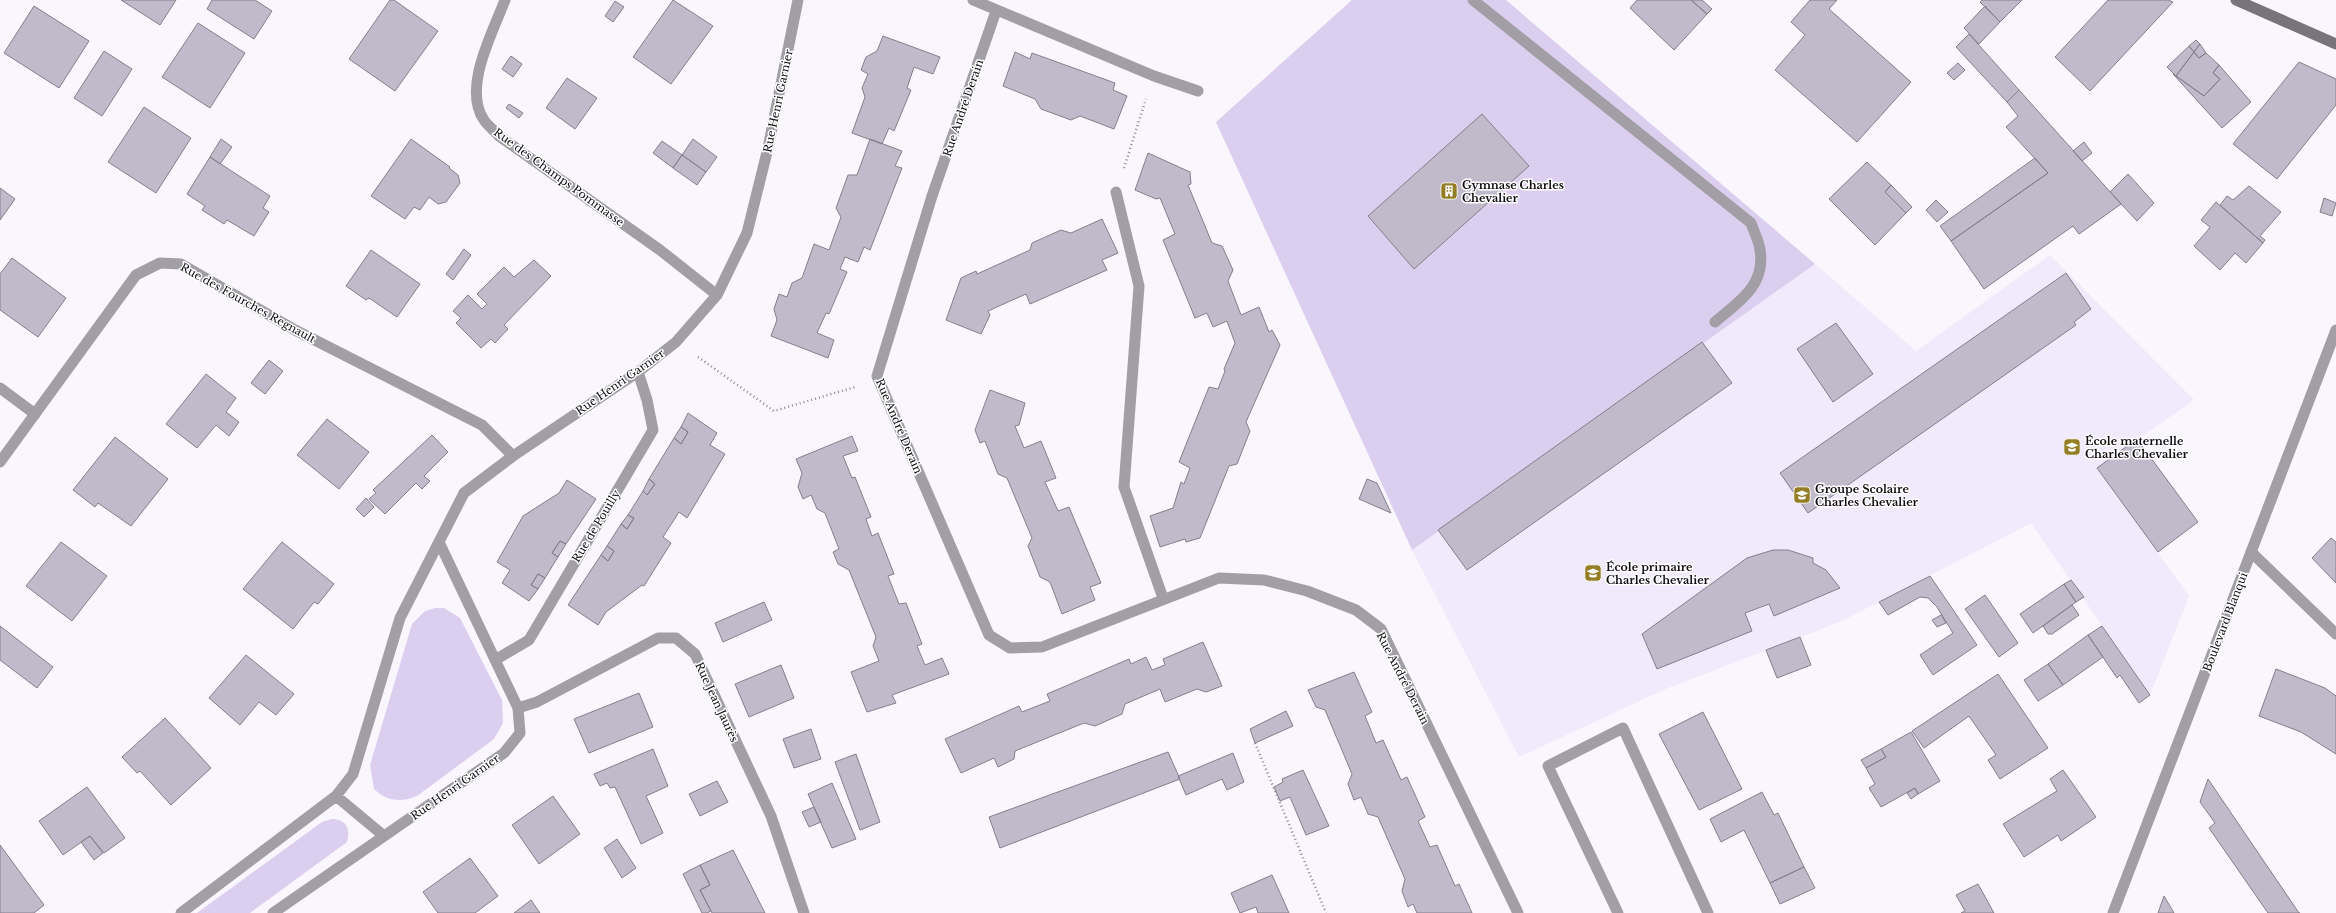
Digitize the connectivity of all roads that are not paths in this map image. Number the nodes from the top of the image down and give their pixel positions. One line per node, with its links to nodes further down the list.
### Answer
1 (505, 0): 10 (street, Rue des Champs Pommasse)
2 (798, 0): 10 (street, Rue Henri Garnier)
3 (974, 0): 6 (street)
4 (1473, 0): 11 (street)
5 (2236, 0): 7 (main road)
6 (996, 11): 8 (street); 20 (street, Rue André Derain)
7 (2336, 44)
8 (1198, 91)
9 (1116, 192): 20 (street)
10 (717, 295): 13 (street, Rue Henri Garnier)
11 (1715, 322)
12 (2336, 330): 19 (street, Boulevard Blanqui)
13 (638, 372): 16 (street, Rue Henri Garnier); 22 (street, Rue de Pouilly)
14 (0, 388): 15 (street)
15 (35, 414): 16 (street, Rue des Fourches Regnault); 17 (street, Rue des Fourches Regnault)
16 (513, 456): 18 (street, Rue Henri Garnier)
17 (0, 462)
18 (439, 542): 22 (street, Rue Henri Garnier); 24 (street, Rue Henri Garnier)
19 (2251, 552): 21 (street); 32 (street, Boulevard Blanqui)
20 (1163, 598): 29 (street, Rue André Derain)
21 (2336, 634)
22 (495, 660): 23 (street, Rue Henri Garnier)
23 (518, 708): 25 (street, Rue Henri Garnier); 28 (street, Rue Jean Jaurès)
24 (336, 796): 25 (street); 26 (street, Rue Henri Garnier)
25 (384, 836): 27 (street, Rue Henri Garnier)
26 (181, 913)
27 (273, 913)
28 (804, 913)
29 (1518, 913)
30 (1618, 913): 31 (street)
31 (1708, 913)
32 (2113, 913)

